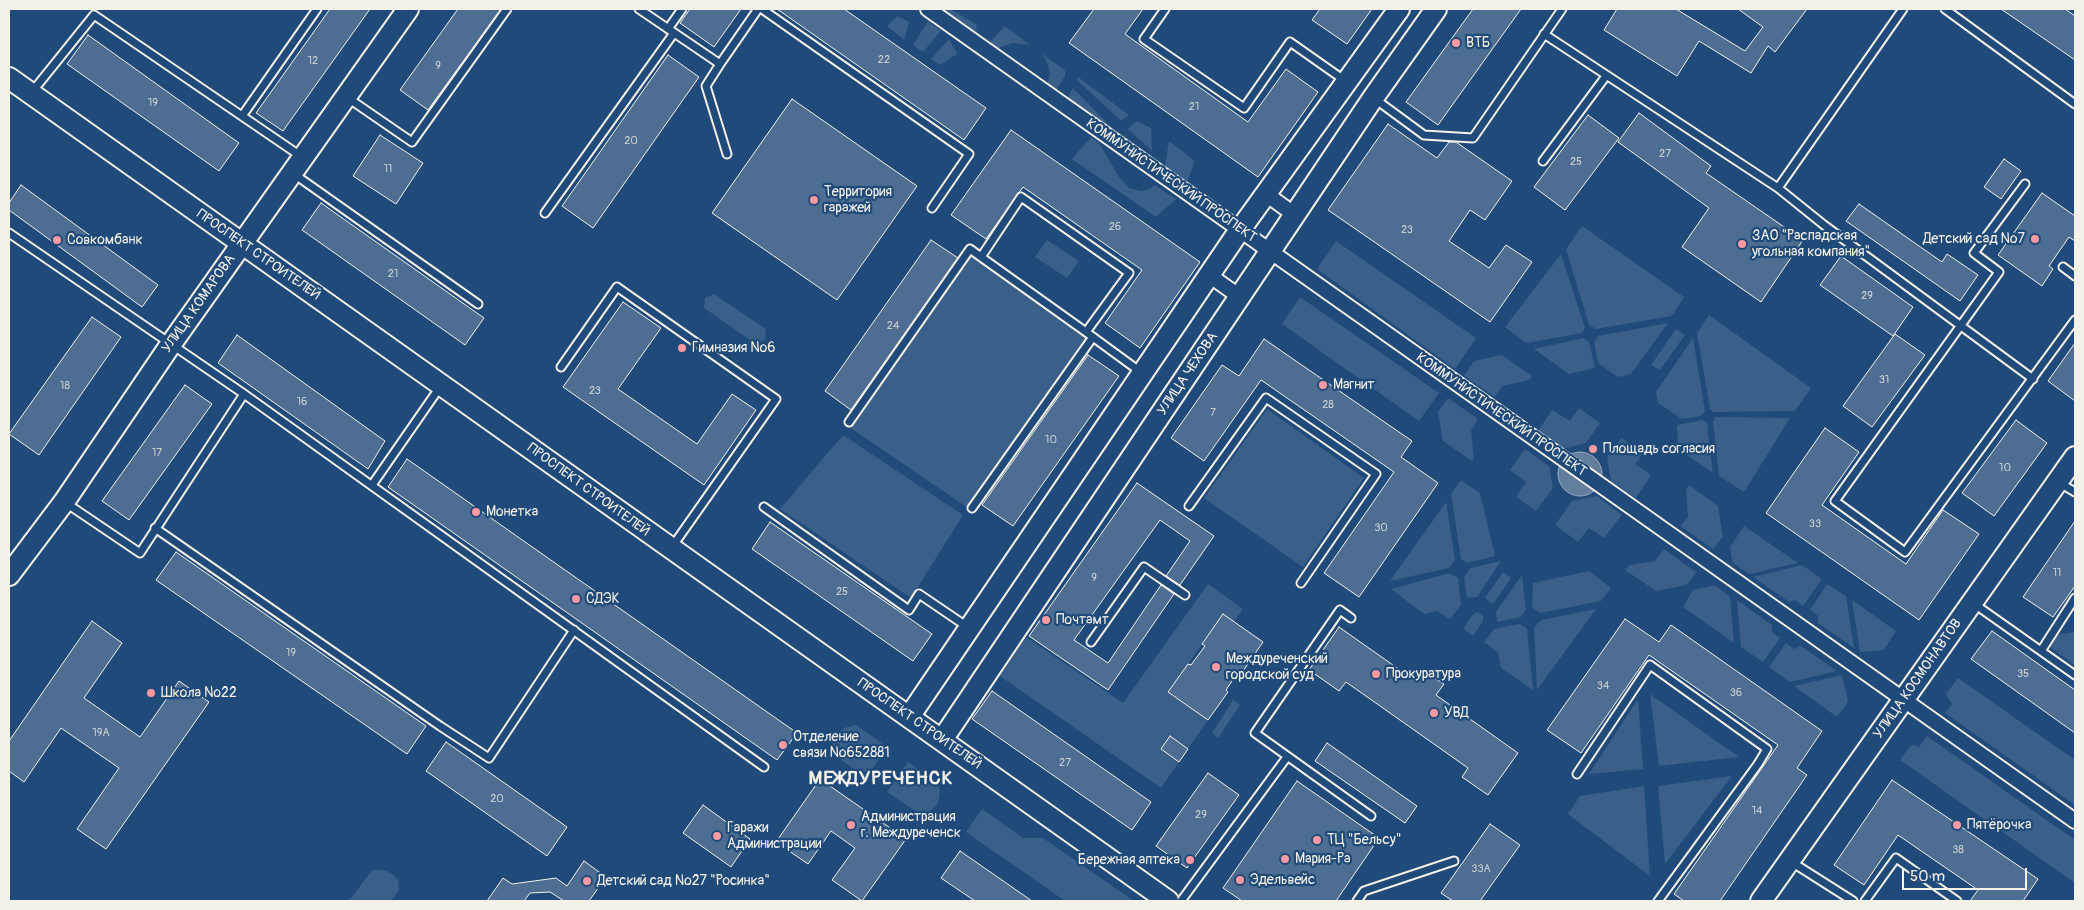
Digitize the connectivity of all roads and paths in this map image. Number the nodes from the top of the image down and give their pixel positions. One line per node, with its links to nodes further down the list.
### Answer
1 (317, 9): 25 (lane)
2 (408, 9): 22 (street, УЛИЦА КОМАРОВА)
3 (507, 9): 22 (lane)
4 (639, 9): 15 (lane)
5 (682, 9): 15 (lane)
6 (760, 9): 17 (lane); 32 (lane)
7 (928, 9): 35 (street, КОММУНИСТИЧЕСКИЙ ПРОСПЕКТ)
8 (1165, 9): 20 (lane)
9 (1399, 9): 20 (street)
10 (1436, 9): 23 (street, УЛИЦА ЧЕХОВА)
11 (1562, 9): 16 (lane)
12 (1903, 9): 30 (lane)
13 (1945, 9): 24 (lane)
14 (96, 12): 21 (lane); 25 (lane)
15 (671, 31): 17 (lane); 33 (lane)
16 (1544, 34): 18 (lane); 23 (lane)
17 (720, 64): 26 (lane)
18 (1606, 76): 27 (lane); 30 (lane)
19 (9, 78): 21 (street, ПРОСПЕКТ СТРОИТЕЛЕЙ)
20 (1347, 82): 31 (street)
21 (31, 94): 37 (street, ПРОСПЕКТ СТРОИТЕЛЕЙ)
22 (346, 96): 28 (street, УЛИЦА КОМАРОВА)
23 (1372, 98): 34 (street, УЛИЦА ЧЕХОВА)
24 (2075, 104)
25 (242, 116): 28 (lane)
26 (727, 154)
27 (1543, 161)
28 (297, 165): 37 (street, УЛИЦА КОМАРОВА); 44 (lane)
29 (2025, 184): 46 (lane)
30 (1778, 188): 46 (lane)
31 (1266, 194): 34 (street); 35 (street)
32 (932, 208)
33 (545, 213)
34 (1295, 215): 38 (street, УЛИЦА ЧЕХОВА)
35 (1240, 230): 38 (street, КОММУНИСТИЧЕСКИЙ ПРОСПЕКТ); 41 (street)
36 (9, 233): 49 (lane)
37 (242, 243): 49 (street, УЛИЦА КОМАРОВА); 53 (street, ПРОСПЕКТ СТРОИТЕЛЕЙ)
38 (1270, 251): 43 (street, УЛИЦА ЧЕХОВА); 77 (street, КОММУНИСТИЧЕСКИЙ ПРОСПЕКТ)
39 (980, 257): 47 (lane); 47 (lane); 55 (lane)
40 (2063, 267): 42 (lane)
41 (1209, 275): 43 (street); 51 (street)
42 (2075, 276)
43 (1240, 297): 79 (street, УЛИЦА ЧЕХОВА)
44 (478, 304)
45 (2075, 320): 52 (lane)
46 (1961, 325): 52 (lane); 52 (lane)
47 (1086, 332): 48 (lane)
48 (1093, 337): 51 (lane); 63 (lane)
49 (171, 344): 54 (lane); 60 (street, УЛИЦА КОМАРОВА)
50 (561, 366): 65 (lane)
51 (1142, 373): 72 (street)
52 (2033, 379)
53 (442, 385): 58 (lane); 65 (street, ПРОСПЕКТ СТРОИТЕЛЕЙ)
54 (244, 394): 58 (lane); 64 (lane)
55 (849, 422)
56 (2075, 457): 57 (street, УЛИЦА КОСМОНАВТОВ)
57 (2058, 482): 59 (lane); 70 (street, УЛИЦА КОСМОНАВТОВ)
58 (372, 485): 73 (lane)
59 (2075, 492)
60 (64, 502): 64 (lane); 66 (street, УЛИЦА КОМАРОВА)
61 (1189, 506): 67 (lane)
62 (764, 507): 72 (lane)
63 (972, 508)
64 (155, 528): 73 (lane)
65 (670, 549): 78 (street, ПРОСПЕКТ СТРОИТЕЛЕЙ)
66 (9, 575)
67 (1301, 583)
68 (1185, 595): 74 (lane)
69 (2075, 598): 75 (lane)
70 (1972, 603): 75 (lane); 77 (street, УЛИЦА КОСМОНАВТОВ)
71 (1351, 618): 80 (lane)
72 (969, 628): 78 (street)
73 (574, 630): 81 (lane)
74 (1091, 642)
75 (2041, 651): 76 (lane)
76 (2075, 675)
77 (1904, 700): 84 (street, КОММУНИСТИЧЕСКИЙ ПРОСПЕКТ); 86 (street, УЛИЦА КОСМОНАВТОВ)
78 (909, 716): 79 (street, ПРОСПЕКТ СТРОИТЕЛЕЙ)
79 (942, 740): 87 (street, ПРОСПЕКТ СТРОИТЕЛЕЙ)
80 (1287, 757): 83 (lane); 88 (lane)
81 (764, 767)
82 (1577, 774): 90 (lane)
83 (1371, 816)
84 (2075, 821)
85 (1454, 861): 89 (lane)
86 (1790, 861): 91 (street, УЛИЦА КОСМОНАВТОВ); 92 (lane)
87 (1168, 901)
88 (1181, 901)
89 (1357, 901)
90 (1658, 901)
91 (1761, 901)
92 (1853, 901)
93 (1865, 901): 94 (lane)
94 (1957, 901)

